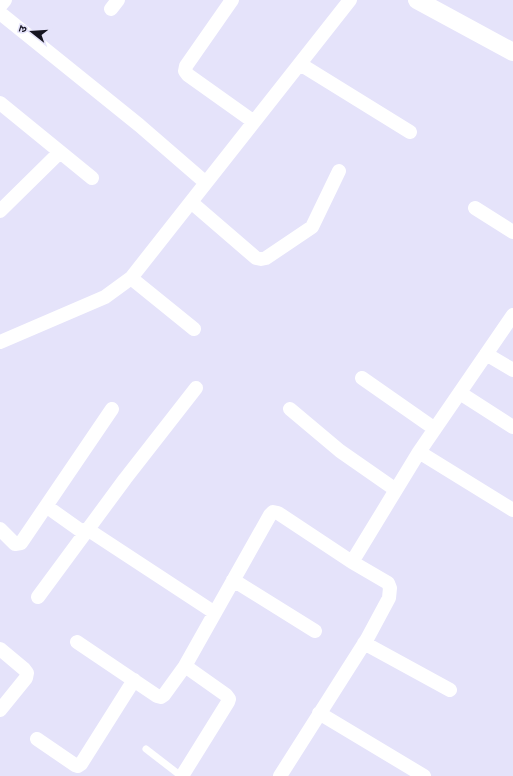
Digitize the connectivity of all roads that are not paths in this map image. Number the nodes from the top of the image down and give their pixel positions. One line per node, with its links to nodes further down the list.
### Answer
1 (5, 0): 5 (street)
2 (232, 0): 10 (street)
3 (350, 0): 8 (street)
4 (417, 0): 7 (street)
5 (0, 6)
6 (0, 13): 15 (street)
7 (513, 52)
8 (300, 64): 10 (street); 11 (street)
9 (0, 104): 12 (street)
10 (254, 122): 15 (street)
11 (410, 132)
12 (60, 152): 14 (street); 18 (street)
13 (339, 171): 16 (street)
14 (92, 178)
15 (206, 183): 16 (street)
16 (191, 202): 20 (street)
17 (475, 208): 19 (street)
18 (0, 211)
19 (513, 232)
20 (131, 278): 22 (street); 23 (street)
21 (513, 315): 24 (street)
22 (194, 329)
23 (0, 342)
24 (486, 354): 25 (street); 28 (street)
25 (513, 370)
26 (362, 378): 32 (street)
27 (196, 388): 38 (street)
28 (460, 393): 31 (street); 32 (street)
29 (112, 409): 35 (street)
30 (290, 409): 34 (street)
31 (513, 428)
32 (435, 429): 33 (street)
33 (419, 452): 34 (street); 36 (street)
34 (396, 490): 39 (street)
35 (46, 506): 37 (street); 38 (street)
36 (513, 510)
37 (0, 529)
38 (86, 531): 41 (street); 42 (street)
39 (352, 562): 40 (street); 45 (street)
40 (233, 580): 42 (street); 43 (street)
41 (38, 597)
42 (215, 613): 47 (street)
43 (315, 631)
44 (77, 642): 48 (street)
45 (364, 643): 49 (street); 51 (street)
46 (0, 649): 50 (street)
47 (185, 666): 48 (street); 54 (street)
48 (134, 680): 52 (street)
49 (450, 690)
50 (0, 710)
51 (319, 713): 55 (street); 56 (street)
52 (37, 739)
53 (146, 749): 54 (lane)
54 (181, 776)
55 (280, 776)
56 (424, 776)

